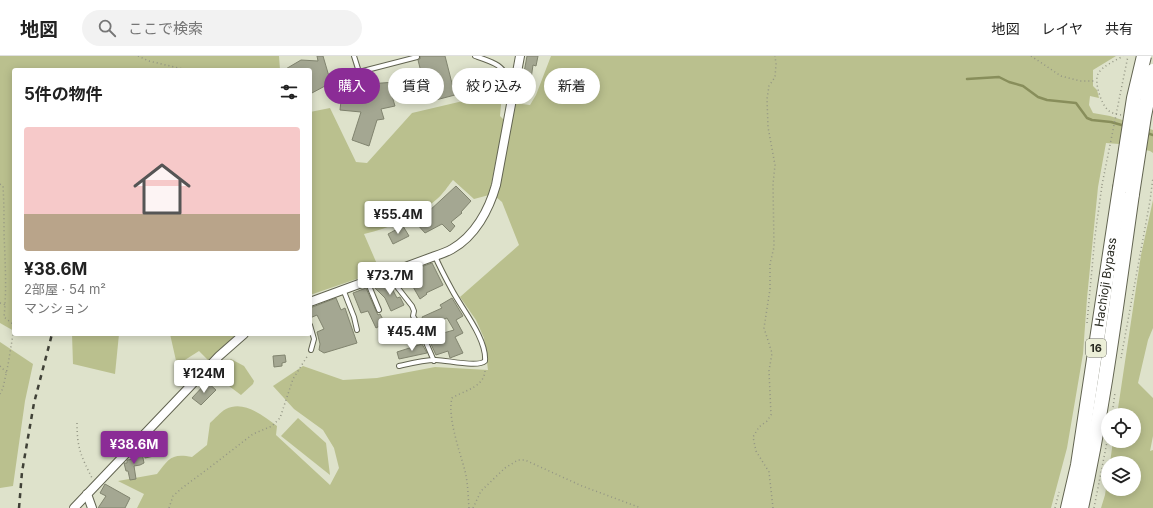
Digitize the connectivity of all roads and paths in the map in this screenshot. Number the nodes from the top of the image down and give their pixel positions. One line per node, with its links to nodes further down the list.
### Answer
1 (138, 56): 11 (path)
2 (354, 56): 10 (lane)
3 (475, 56): 12 (lane)
4 (520, 56): 13 (street)
5 (775, 56): 57 (path)
6 (1031, 56): 15 (path)
7 (1123, 56): 15 (path)
8 (1128, 56): 29 (path, bridge)
9 (1144, 56): 20 (highway, Hachioji Bypass / 16, bridge)
10 (417, 57)
11 (180, 68)
12 (503, 68)
13 (518, 68)
14 (1153, 71): 20 (highway, Hachioji Bypass / 16, bridge)
15 (1096, 81): 17 (path)
16 (511, 104): 21 (street)
17 (1125, 117)
18 (1153, 176): 37 (path)
19 (0, 184): 27 (path)
20 (1126, 191): 47 (highway, Hachioji Bypass / 16); 61 (highway, Hachioji Bypass / 16)
21 (435, 256): 22 (street); 38 (lane)
22 (387, 274): 23 (street); 36 (lane)
23 (367, 281): 24 (street); 28 (lane)
24 (343, 289): 25 (street); 31 (lane)
25 (312, 301)
26 (0, 303): 27 (path)
27 (6, 305): 30 (path)
28 (379, 310)
29 (1087, 322)
30 (12, 323)
31 (356, 330)
32 (312, 332): 35 (lane)
33 (13, 336): 41 (path)
34 (242, 336): 48 (street)
35 (311, 350): 53 (path)
36 (434, 361): 38 (lane); 40 (lane)
37 (1120, 361)
38 (484, 362): 54 (path)
39 (0, 366): 41 (path)
40 (400, 366)
41 (6, 373): 43 (path)
42 (1116, 390): 44 (path)
43 (0, 394)
44 (1113, 408)
45 (77, 423): 48 (path)
46 (1106, 448): 62 (path)
47 (1078, 466): 59 (highway, 16); 60 (highway, Hachioji Bypass / 16)
48 (96, 485): 50 (street)
49 (1060, 488): 58 (path)
50 (87, 494): 51 (street); 52 (street)
51 (74, 508)
52 (92, 508)
53 (169, 508)
54 (469, 508)
55 (473, 508): 56 (path)
56 (641, 508)
57 (773, 508)
58 (1055, 508)
59 (1065, 508)
60 (1068, 508)
61 (1081, 508)
62 (1094, 508)

